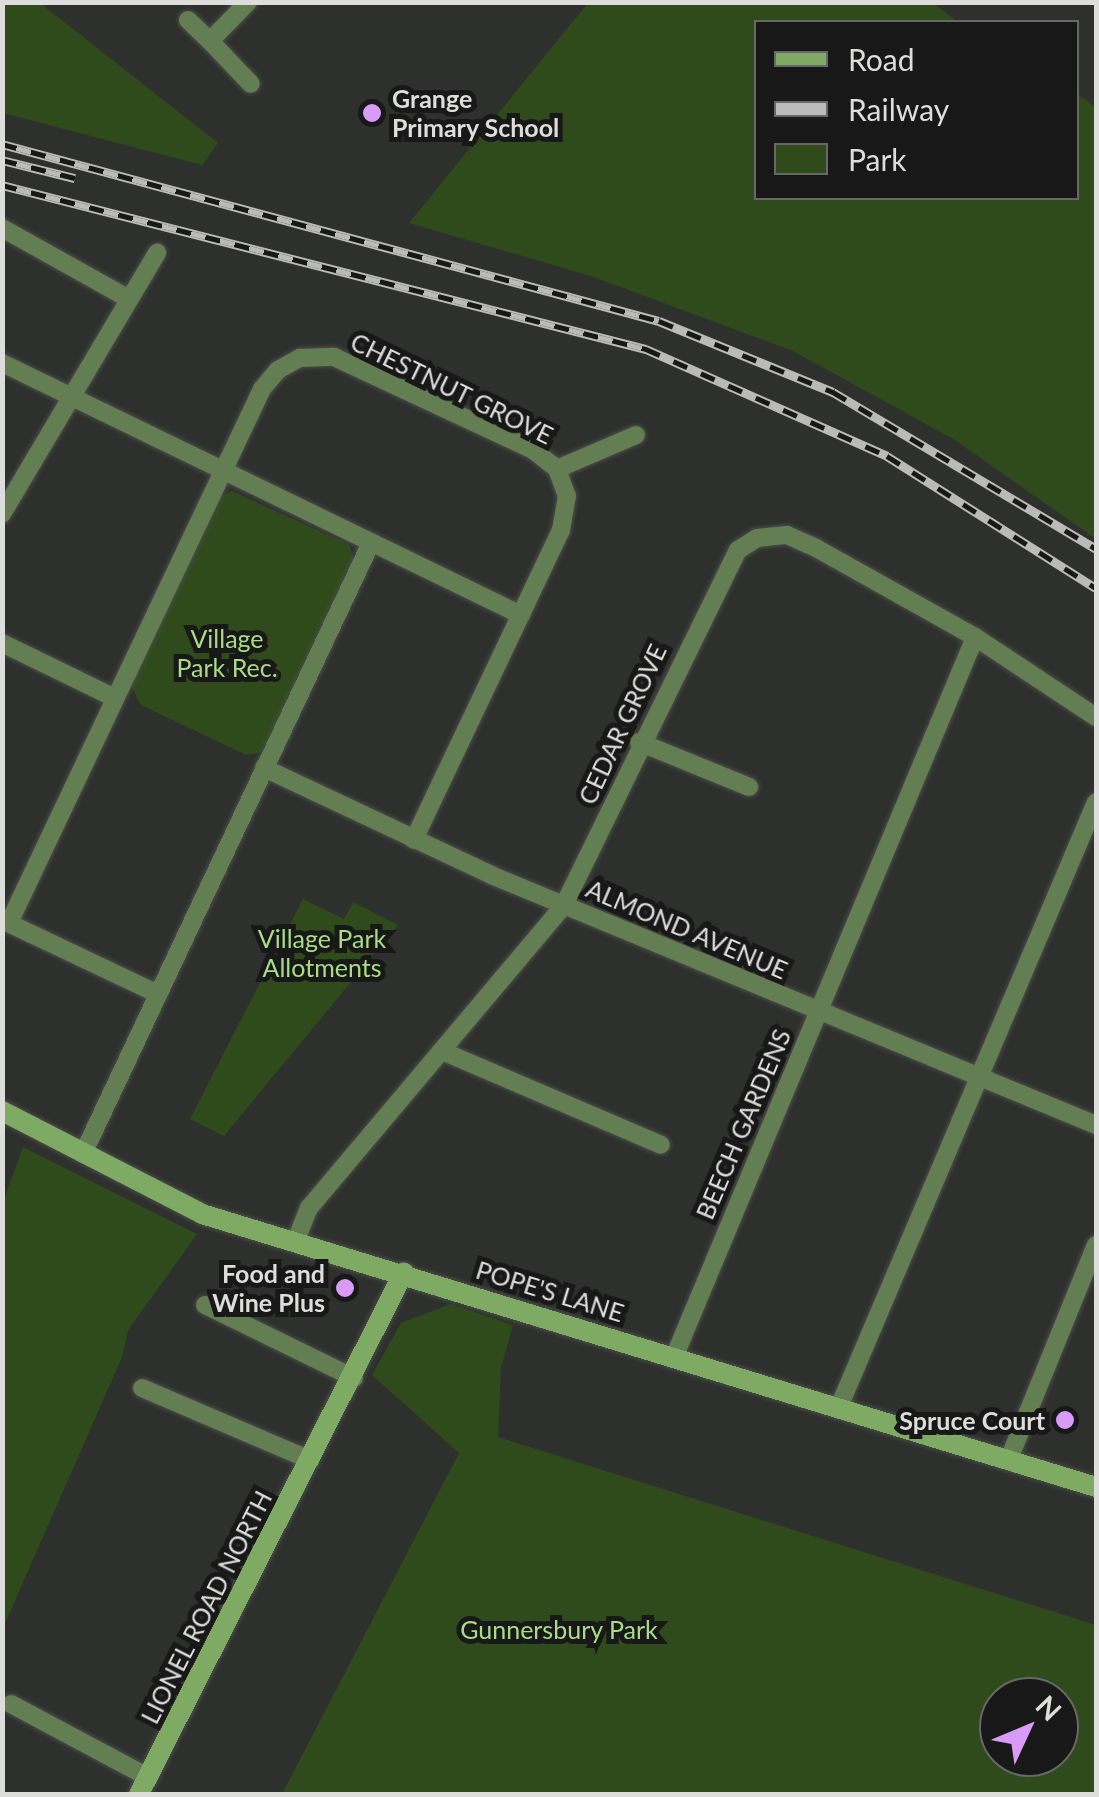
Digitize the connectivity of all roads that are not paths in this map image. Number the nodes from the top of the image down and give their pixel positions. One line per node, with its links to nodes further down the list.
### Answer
1 (248, 2): 3 (street)
2 (188, 20): 3 (street)
3 (210, 41): 4 (street)
4 (251, 84)
5 (2, 228): 7 (street)
6 (157, 252): 7 (street)
7 (129, 300): 9 (street)
8 (2, 363): 9 (street)
9 (67, 398): 12 (street); 13 (street)
10 (636, 436): 11 (street)
11 (557, 469): 12 (street, CHESTNUT GROVE); 15 (street, CHESTNUT GROVE)
12 (222, 472): 14 (street); 18 (street, CHESTNUT GROVE)
13 (2, 514)
14 (370, 545): 15 (street); 21 (street)
15 (521, 615): 24 (street, CHESTNUT GROVE)
16 (975, 637): 19 (street, CEDAR GROVE); 20 (street, CEDAR GROVE); 28 (street, BEECH GARDENS)
17 (2, 643): 18 (street)
18 (116, 698): 26 (street, CHESTNUT GROVE)
19 (1096, 717)
20 (639, 742): 22 (street); 25 (street, CEDAR GROVE)
21 (264, 768): 24 (street, ALMOND AVENUE); 27 (street)
22 (749, 787)
23 (1096, 802): 30 (street)
24 (414, 840): 25 (street, ALMOND AVENUE)
25 (564, 905): 28 (street, ALMOND AVENUE); 29 (street, CEDAR GROVE)
26 (6, 922): 27 (street)
27 (158, 994): 34 (street)
28 (818, 1011): 30 (street, ALMOND AVENUE); 39 (street, BEECH GARDENS)
29 (442, 1050): 33 (street); 35 (street, CEDAR GROVE)
30 (978, 1078): 32 (street, ALMOND AVENUE); 42 (street)
31 (2, 1111): 34 (main road, POPE'S LANE)
32 (1096, 1125)
33 (661, 1145)
34 (83, 1154): 35 (main road, POPE'S LANE)
35 (296, 1240): 37 (main road, POPE'S LANE)
36 (1096, 1245): 43 (street)
37 (404, 1272): 39 (main road, POPE'S LANE); 40 (main road, LIONEL ROAD NORTH)
38 (205, 1305): 40 (street)
39 (675, 1355): 42 (main road, POPE'S LANE)
40 (354, 1378): 44 (main road, LIONEL ROAD NORTH)
41 (142, 1388): 44 (street)
42 (839, 1406): 43 (main road, POPE'S LANE)
43 (1008, 1459): 45 (main road, POPE'S LANE)
44 (310, 1460): 47 (main road, LIONEL ROAD NORTH)
45 (1096, 1486)
46 (11, 1704): 47 (street, LIONEL ROAD NORTH)
47 (143, 1786)

